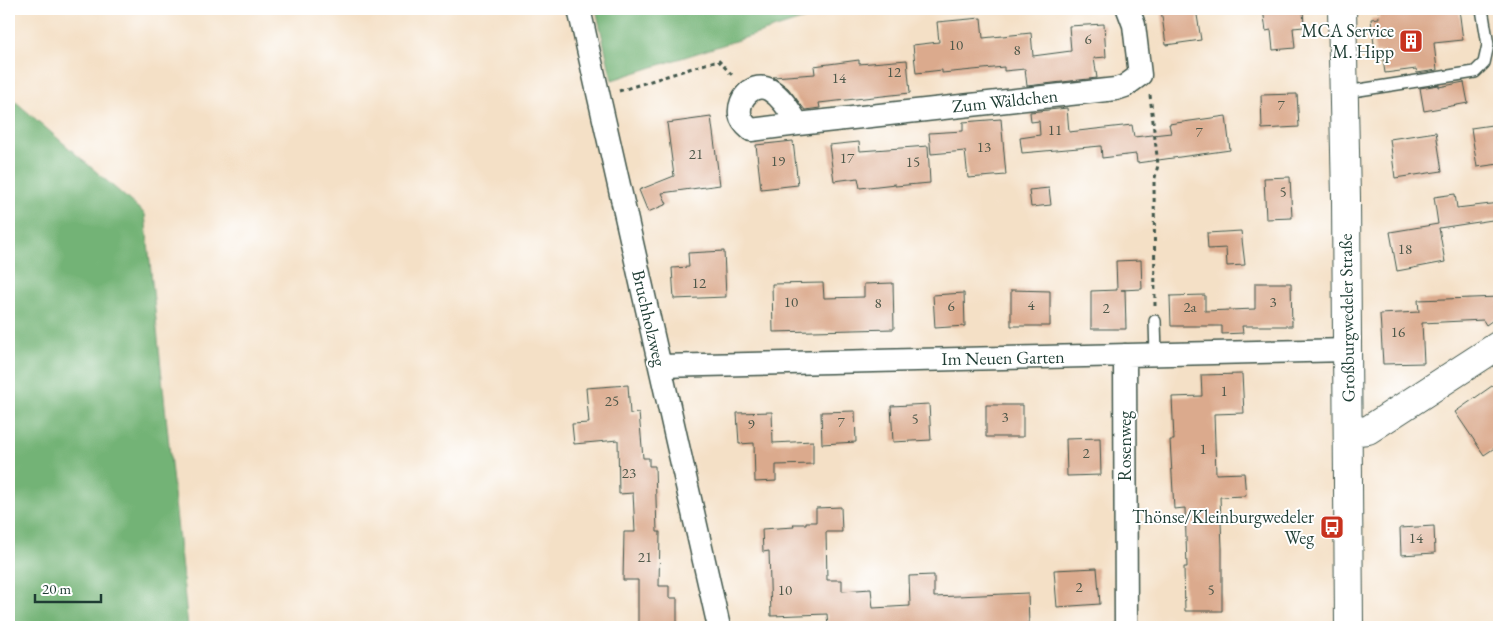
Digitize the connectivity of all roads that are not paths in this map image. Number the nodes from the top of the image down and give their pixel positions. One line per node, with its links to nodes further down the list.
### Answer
1 (579, 9): 12 (street, Bruchholzweg)
2 (1128, 9): 6 (street, Zum Wäldchen)
3 (1342, 9): 5 (street, Großburgwedeler Straße)
4 (1482, 9): 5 (lane)
5 (1344, 90): 9 (street, Großburgwedeler Straße)
6 (798, 124): 6 (street, Zum Wäldchen)
7 (1156, 321): 10 (lane)
8 (1499, 345): 13 (street)
9 (1347, 350): 10 (street, Im Neuen Garten); 13 (street, Großburgwedeler Straße)
10 (1156, 355): 11 (street, Im Neuen Garten)
11 (1125, 356): 12 (street, Im Neuen Garten); 15 (street, Rosenweg)
12 (660, 366): 14 (street, Bruchholzweg)
13 (1348, 432): 16 (street, Großburgwedeler Straße)
14 (719, 627)
15 (1126, 627)
16 (1349, 627)

